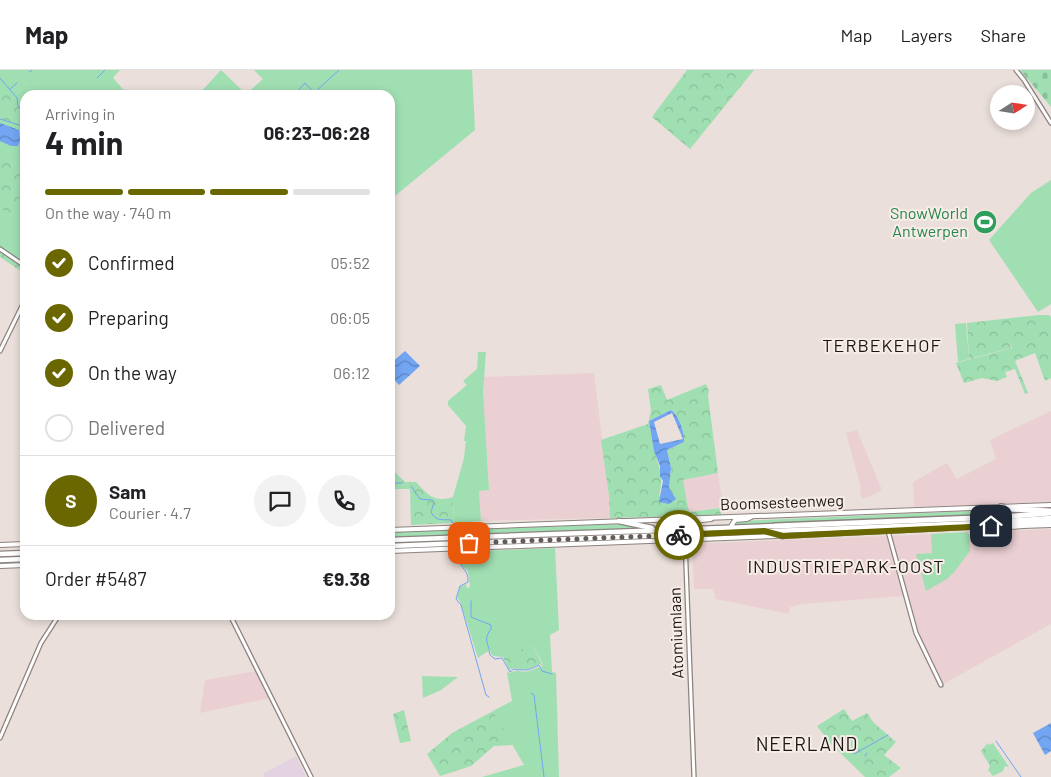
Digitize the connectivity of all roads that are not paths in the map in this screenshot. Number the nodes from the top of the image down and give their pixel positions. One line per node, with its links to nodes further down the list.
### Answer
1 (1016, 70): 2 (street)
2 (1051, 124)
3 (0, 249): 4 (street)
4 (20, 263)
5 (20, 310): 6 (street)
6 (0, 351)
7 (1051, 505): 8 (main road, Boomsesteenweg)
8 (1001, 507): 9 (highway); 10 (main road, Boomsesteenweg)
9 (1051, 512): 16 (highway)
10 (752, 516): 12 (main road, Boomsesteenweg); 19 (main road)
11 (717, 517): 12 (main road, Boomsesteenweg); 14 (main road, Boomsesteenweg); 26 (main road)
12 (727, 517): 19 (main road)
13 (1051, 519): 17 (highway); 23 (highway)
14 (619, 521): 21 (main road, Boomsesteenweg); 22 (highway)
15 (1051, 525): 18 (main road, Boomsesteenweg)
16 (775, 526): 19 (highway)
17 (991, 526): 18 (main road, Boomsesteenweg); 20 (main road, Boomsesteenweg)
18 (1025, 526): 20 (main road, Boomsesteenweg)
19 (730, 528): 25 (main road); 26 (highway)
20 (942, 529): 24 (main road, Boomsesteenweg)
21 (395, 530)
22 (657, 530): 26 (highway); 28 (highway)
23 (764, 531): 25 (highway); 27 (highway)
24 (888, 531): 27 (main road, Boomsesteenweg); 41 (street)
25 (734, 533): 26 (highway)
26 (684, 534): 27 (main road, Boomsesteenweg); 31 (highway); 32 (main road, Boomsesteenweg); 44 (street, Atomiumlaan)
27 (783, 536)
28 (395, 540)
29 (20, 544): 30 (main road)
30 (0, 545)
31 (395, 546)
32 (395, 551)
33 (20, 553): 34 (highway)
34 (0, 554)
35 (20, 559): 36 (highway)
36 (0, 560)
37 (20, 565): 38 (main road)
38 (0, 566)
39 (55, 620): 42 (street)
40 (232, 620): 43 (street)
41 (941, 685)
42 (0, 738)
43 (311, 777)
44 (694, 777)

